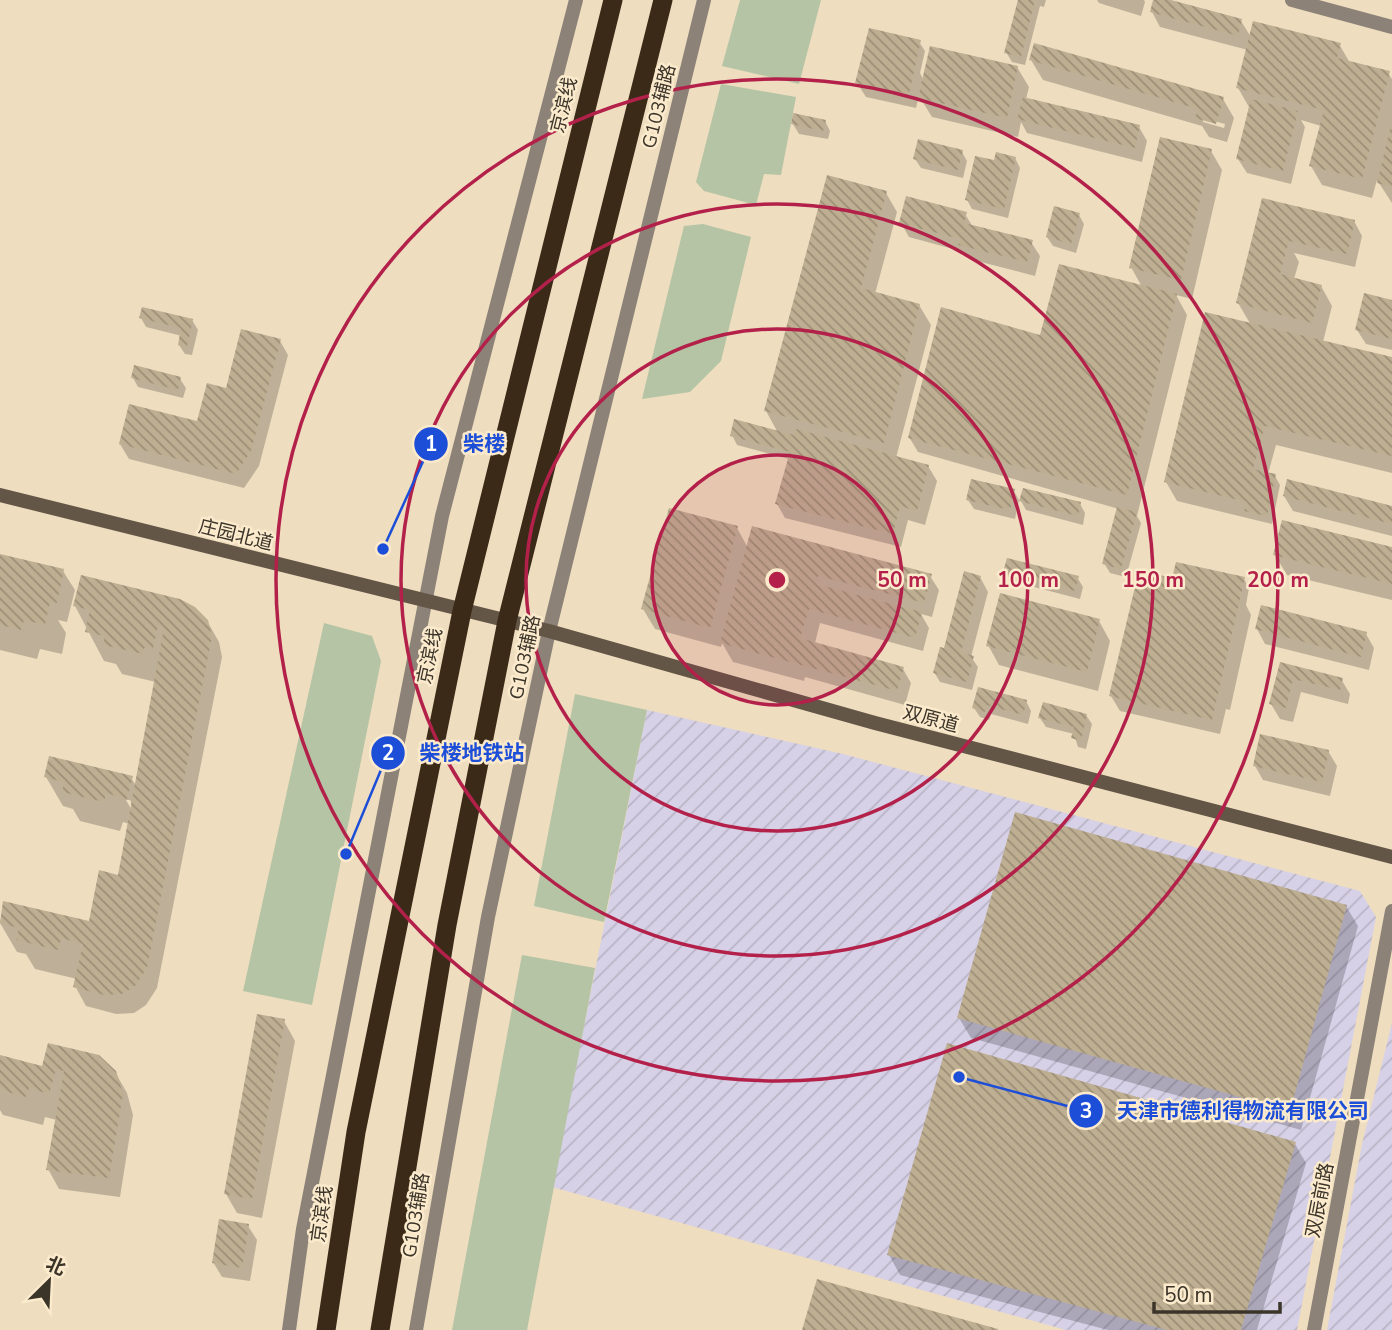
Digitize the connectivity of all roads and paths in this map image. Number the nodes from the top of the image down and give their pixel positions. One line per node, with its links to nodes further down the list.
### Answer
1 (576, 0): 8 (street)
2 (612, 0): 9 (highway, 京滨线)
3 (663, 0): 10 (highway)
4 (704, 0): 11 (street, G103辅路)
5 (1292, 0): 6 (street)
6 (1392, 27)
7 (0, 495): 8 (main road, 庄园北道)
8 (423, 602): 9 (main road, 庄园北道); 15 (street)
9 (462, 611): 10 (main road, 双原道); 14 (highway, 京滨线)
10 (507, 621): 11 (main road, 双原道); 18 (highway)
11 (549, 631): 12 (main road, 双原道); 19 (street, G103辅路)
12 (1392, 857)
13 (1392, 911): 20 (street, 双辰前路)
14 (334, 1284): 16 (highway); 17 (highway, 京滨线)
15 (289, 1330)
16 (314, 1330)
17 (326, 1330)
18 (380, 1330)
19 (416, 1330)
20 (1314, 1330)

